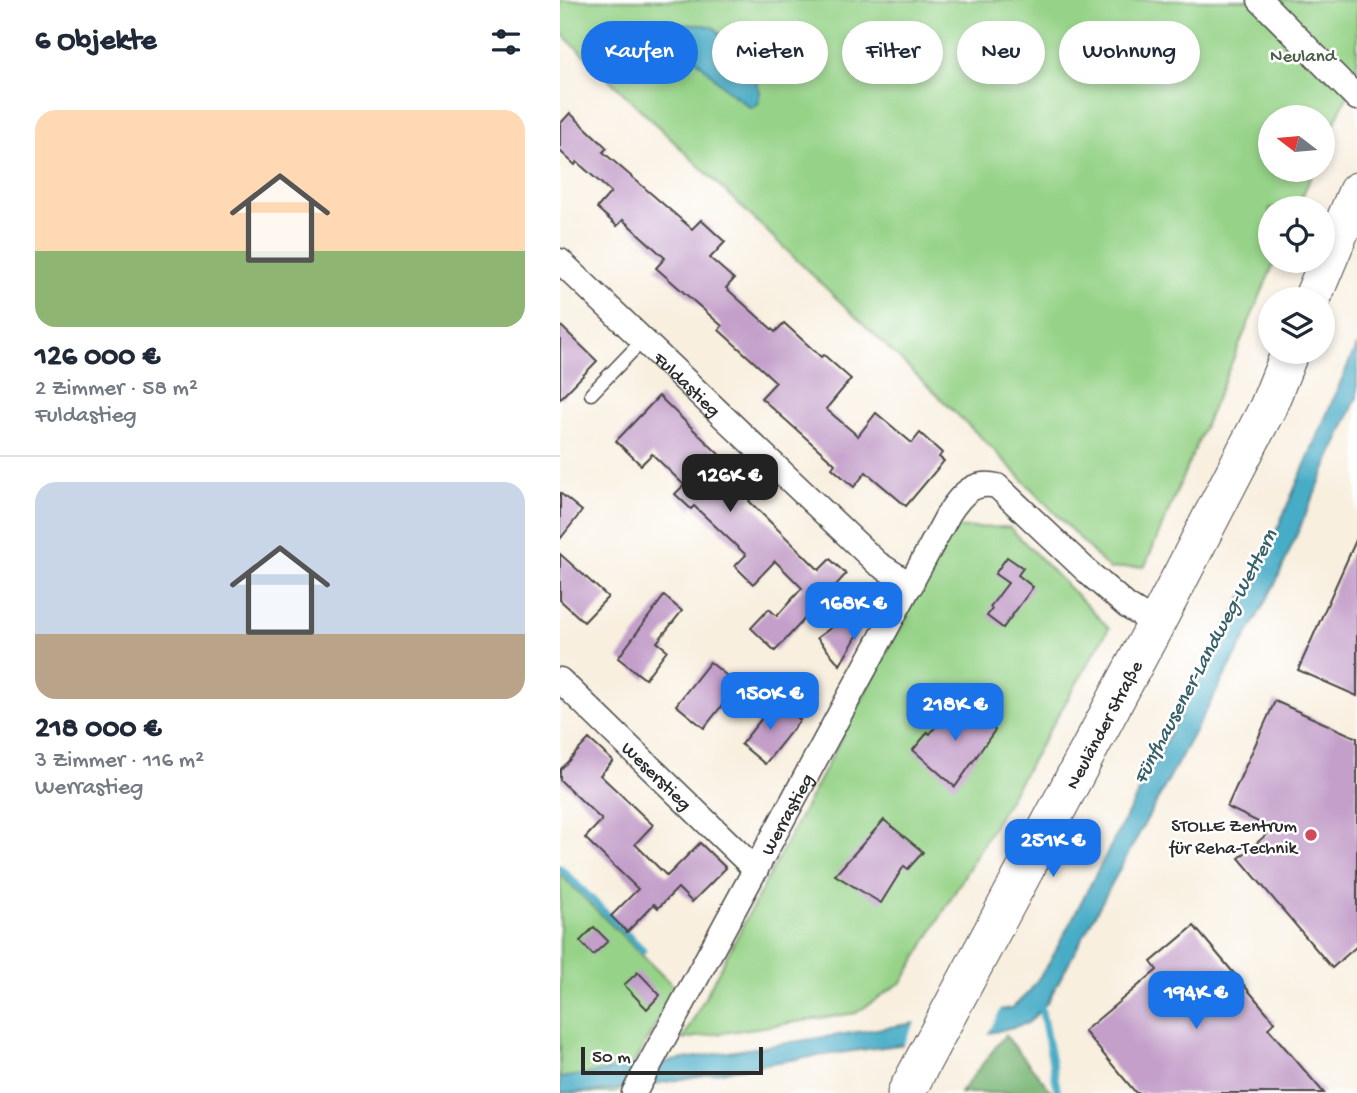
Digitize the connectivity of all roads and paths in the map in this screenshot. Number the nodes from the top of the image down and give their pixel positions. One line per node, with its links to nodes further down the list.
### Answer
1 (1260, 0): 2 (street)
2 (1357, 98)
3 (1357, 191): 5 (main road)
4 (560, 261): 6 (street, Fuldastieg)
5 (1317, 287)
6 (643, 340): 8 (lane); 9 (street, Fuldastieg)
7 (1285, 364): 10 (main road, Neuländer Straße)
8 (592, 394)
9 (911, 585): 10 (street, Werrastieg); 12 (street, Werrastieg)
10 (1156, 624): 14 (main road, Neuländer Straße)
11 (560, 680): 12 (street, Weserstieg)
12 (757, 870): 13 (street, Werrastieg)
13 (634, 1093)
14 (906, 1093)

